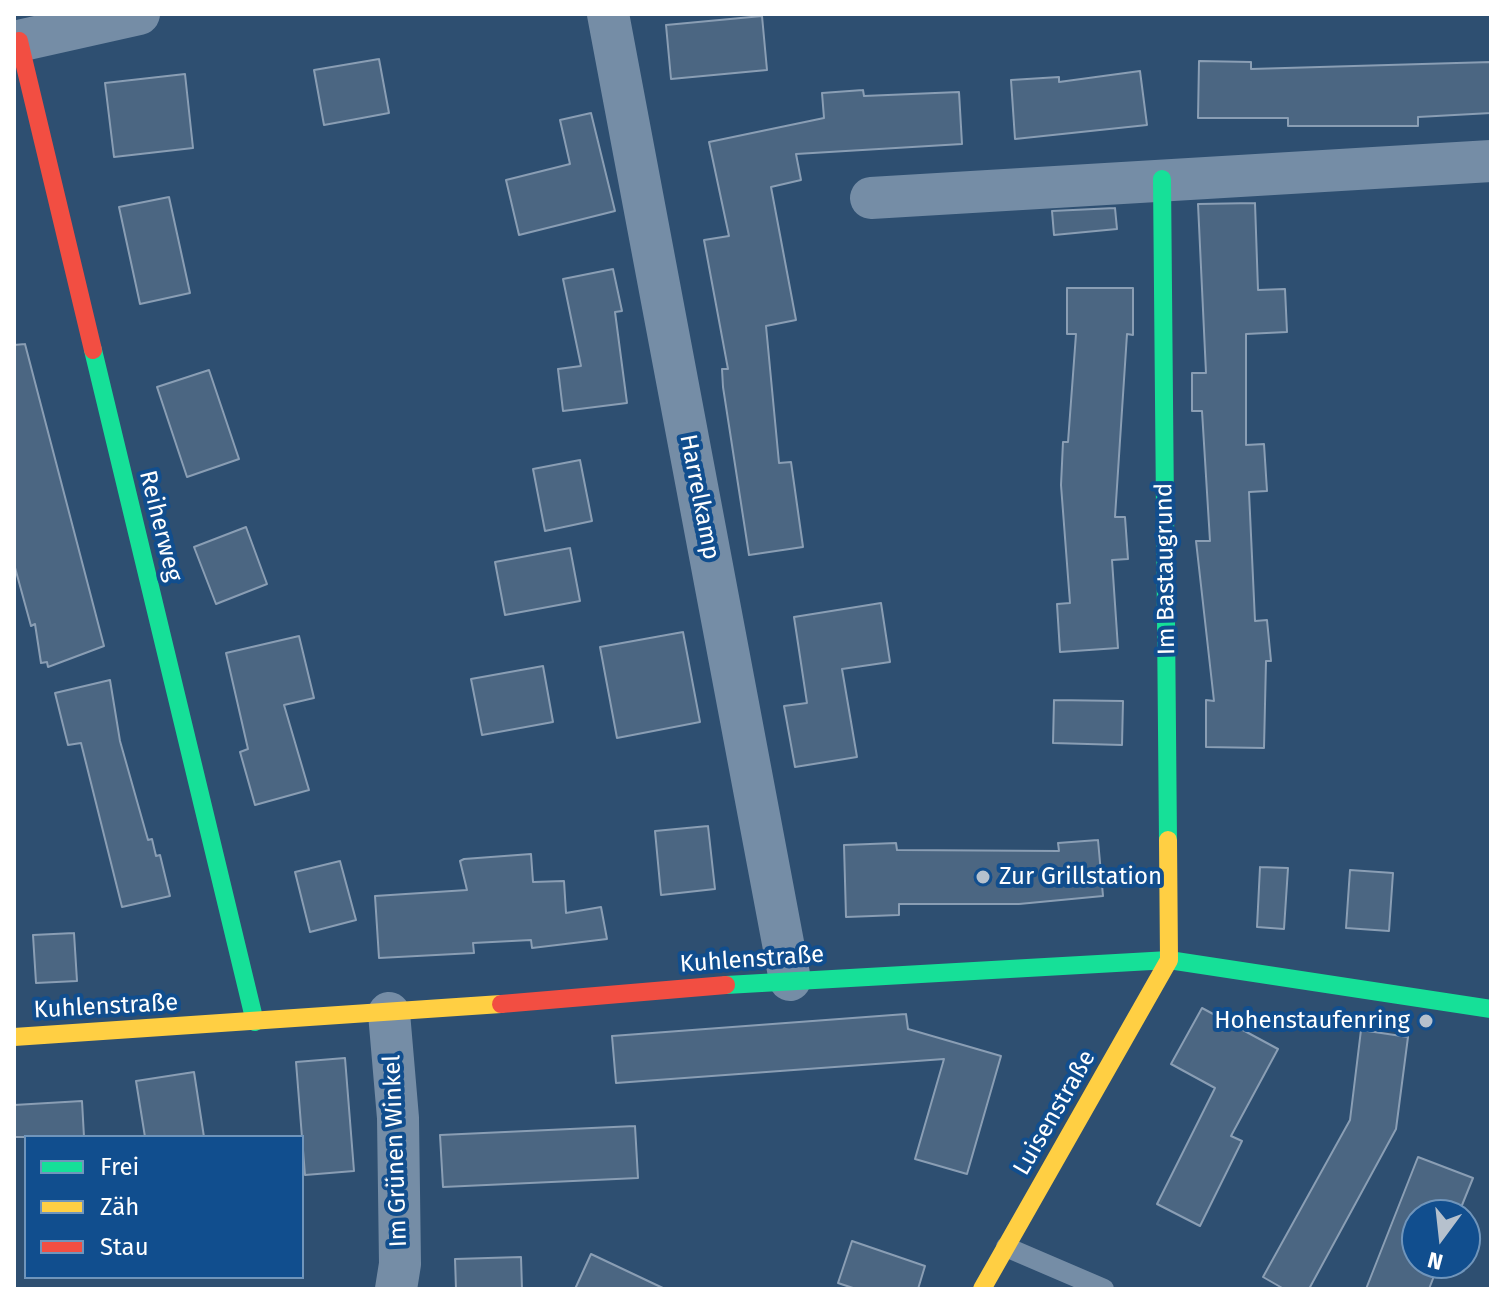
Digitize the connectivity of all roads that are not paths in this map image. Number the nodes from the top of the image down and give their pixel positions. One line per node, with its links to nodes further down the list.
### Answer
1 (139, 14): 3 (street)
2 (608, 14): 8 (street, Harrelkamp)
3 (16, 42): 11 (street, Reiherweg)
4 (1491, 161): 5 (street)
5 (1162, 179): 6 (street); 7 (street, Im Bastaugrund)
6 (871, 198)
7 (1169, 960): 8 (street, Kuhlenstraße); 9 (street, Kuhlenstraße); 13 (street, Luisenstraße)
8 (790, 980): 10 (street, Kuhlenstraße)
9 (1491, 1009)
10 (389, 1013): 11 (street, Kuhlenstraße); 14 (street, Im Grünen Winkel)
11 (255, 1022): 12 (street, Kuhlenstraße)
12 (14, 1037)
13 (1006, 1247): 15 (street, Luisenstraße); 16 (lane)
14 (396, 1289)
15 (982, 1289)
16 (1104, 1289)

